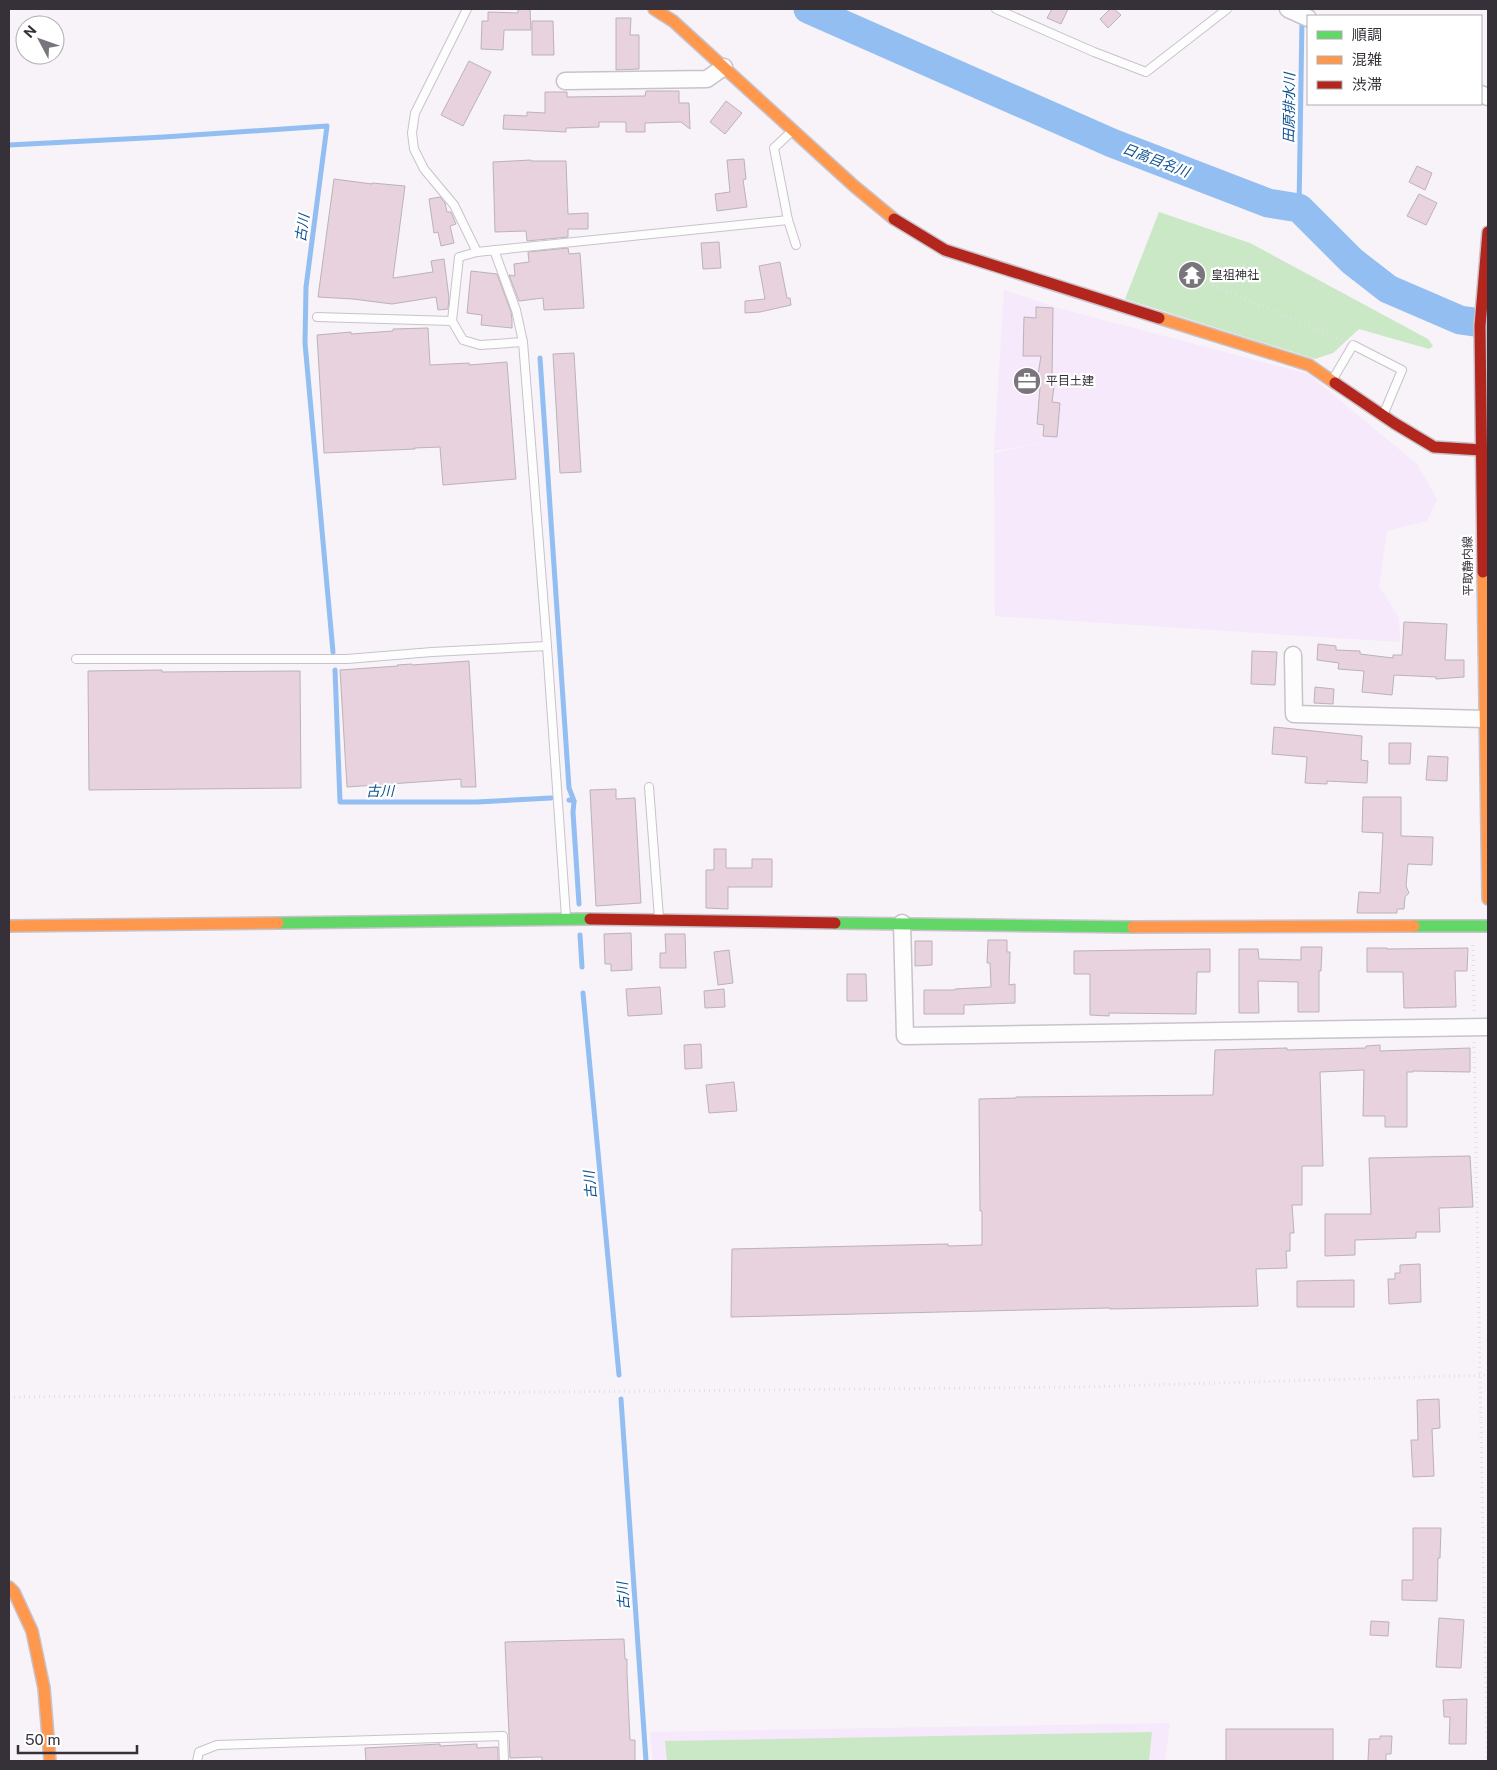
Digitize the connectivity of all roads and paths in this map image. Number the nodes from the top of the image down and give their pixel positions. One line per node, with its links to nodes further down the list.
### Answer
1 (468, 9): 14 (lane)
2 (654, 9): 7 (street)
3 (996, 9): 4 (lane)
4 (1227, 9)
5 (1288, 9): 6 (street)
6 (1307, 18)
7 (724, 67): 8 (street); 9 (street)
8 (565, 82)
9 (793, 130): 10 (lane); 21 (street)
10 (788, 220): 12 (lane); 13 (lane)
11 (1488, 232): 15 (street, 平取静内線)
12 (796, 245)
13 (494, 250): 14 (lane); 19 (lane)
14 (477, 252): 18 (lane)
15 (1487, 257): 23 (street, 平取静内線)
16 (1203, 281): 20 (path)
17 (317, 318): 18 (lane)
18 (452, 321): 19 (lane)
19 (523, 342): 25 (lane)
20 (1353, 345): 21 (lane); 22 (lane)
21 (1332, 380): 22 (street)
22 (1383, 416): 23 (street)
23 (1484, 450): 24 (street, 平取静内線)
24 (1486, 610): 28 (street, 平取静内線)
25 (547, 646): 27 (lane); 32 (lane)
26 (1293, 655): 29 (street)
27 (76, 660)
28 (1486, 684): 29 (street, 平取静内線)
29 (1485, 719): 31 (street, 平取静内線)
30 (649, 787): 33 (lane)
31 (1488, 899)
32 (566, 918): 33 (street); 35 (street)
33 (659, 920): 34 (street)
34 (902, 923): 36 (street); 38 (street)
35 (9, 926)
36 (1472, 926): 37 (street); 38 (path)
37 (1488, 926)
38 (1481, 1027): 39 (path)
39 (1481, 1375): 40 (path); 41 (path); 46 (path)
40 (1488, 1375)
41 (9, 1398)
42 (9, 1587): 43 (street)
43 (50, 1761)
44 (197, 1761): 45 (lane)
45 (504, 1761)
46 (1487, 1761)

